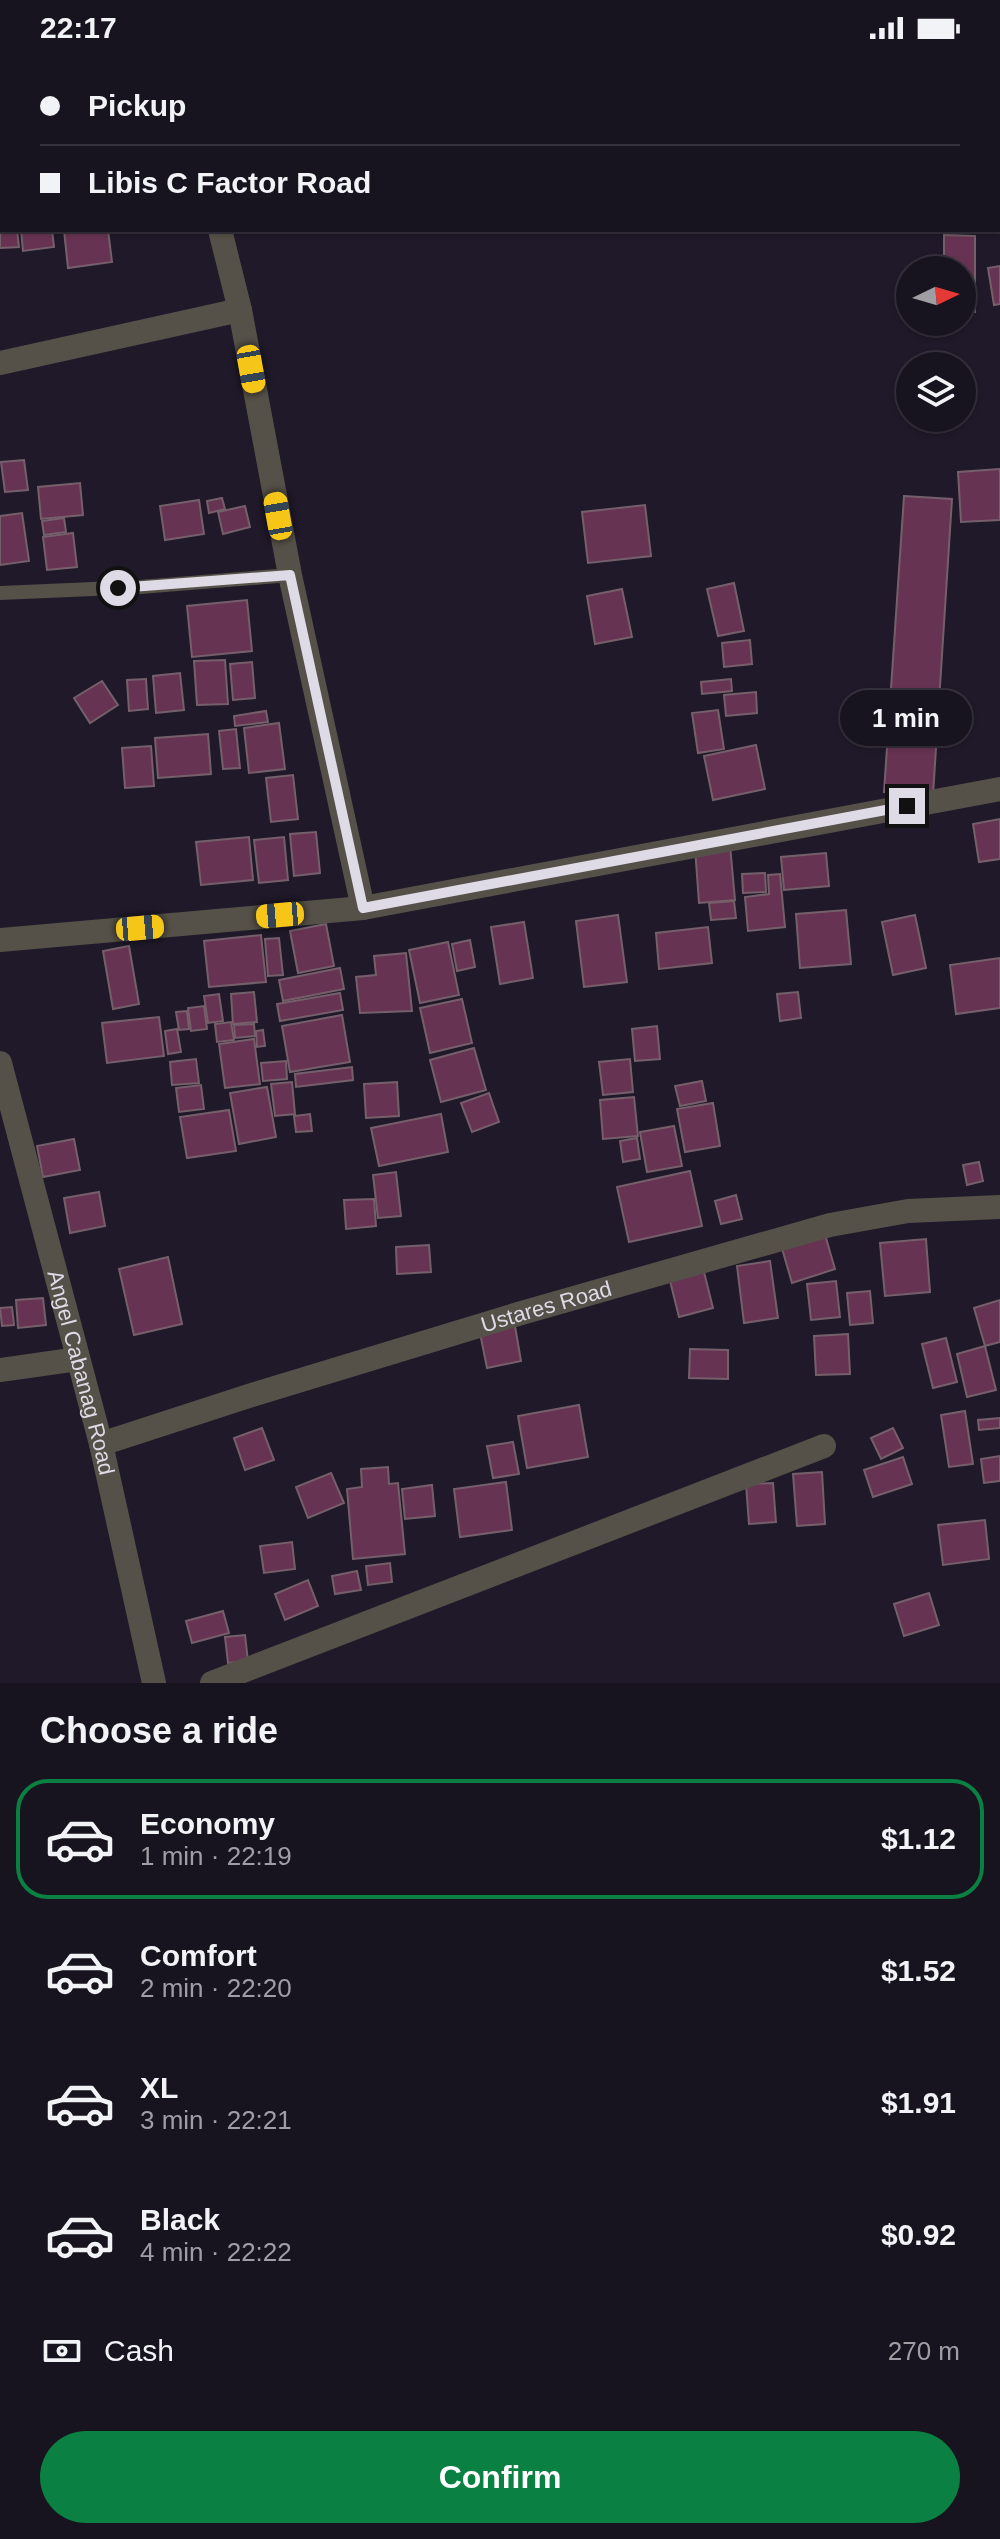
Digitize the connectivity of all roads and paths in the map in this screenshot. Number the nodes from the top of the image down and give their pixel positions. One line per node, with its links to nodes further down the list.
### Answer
1 (220, 232): 2 (street)
2 (240, 310): 3 (street); 4 (street)
3 (0, 363)
4 (290, 575): 5 (lane); 7 (street)
5 (0, 593)
6 (1000, 789): 7 (street)
7 (363, 908): 8 (street)
8 (0, 940)
9 (0, 1063): 11 (street, Angel Cabanag Road)
10 (1000, 1207): 13 (street, Ustares Road)
11 (78, 1359): 12 (street); 13 (street, Angel Cabanag Road)
12 (0, 1370)
13 (101, 1444): 15 (street, Angel Cabanag Road)
14 (824, 1446): 16 (street)
15 (154, 1683)
16 (212, 1683)

